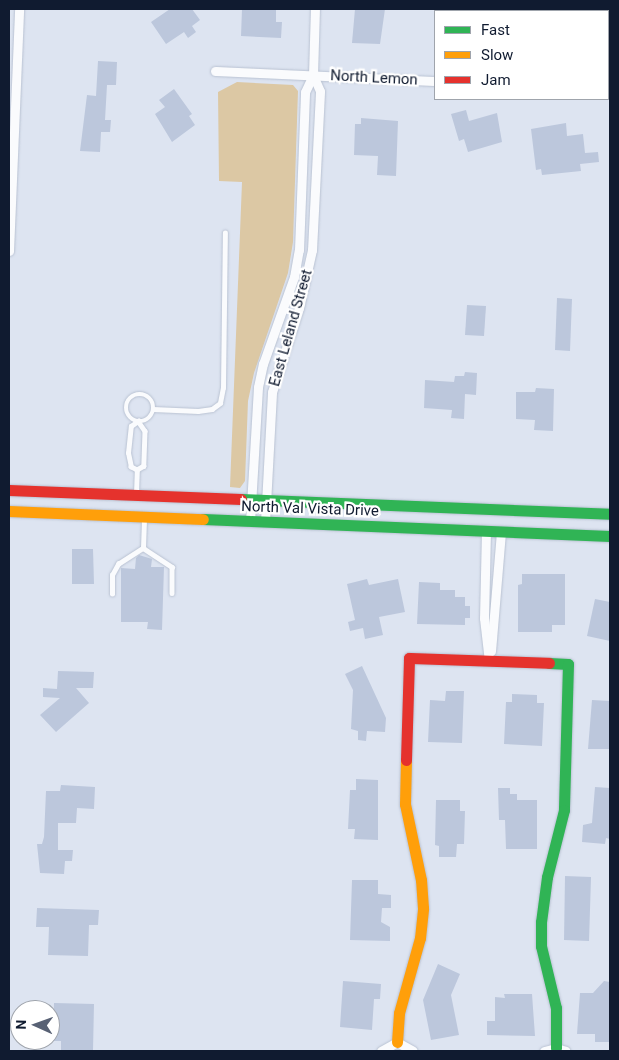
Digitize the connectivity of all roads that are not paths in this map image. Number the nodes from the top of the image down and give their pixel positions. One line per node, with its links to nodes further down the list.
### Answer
1 (18, 9): 7 (street)
2 (315, 9): 4 (street, East Leland Street)
3 (215, 72): 4 (street, North Lemon)
4 (313, 75): 5 (street, North Lemon); 13 (street, East Leland Street); 14 (street, East Leland Street)
5 (434, 81)
6 (225, 233): 8 (lane)
7 (9, 251)
8 (153, 409): 9 (lane); 9 (lane)
9 (138, 421): 10 (lane); 10 (lane)
10 (137, 470): 12 (lane)
11 (9, 490): 12 (main road, North Val Vista Drive)
12 (136, 495): 13 (main road, North Val Vista Drive)
13 (251, 500): 14 (main road, North Val Vista Drive); 18 (street, East Leland Street)
14 (265, 500): 16 (main road, North Val Vista Drive); 19 (street, East Leland Street)
15 (9, 511): 17 (main road, North Val Vista Drive)
16 (610, 514)
17 (144, 517): 18 (main road, North Val Vista Drive); 23 (lane)
18 (250, 522): 19 (main road, North Val Vista Drive)
19 (264, 522): 20 (main road, North Val Vista Drive)
20 (486, 531): 21 (main road, North Val Vista Drive); 28 (street)
21 (501, 531): 22 (main road, North Val Vista Drive); 29 (street)
22 (610, 536)
23 (143, 548): 24 (lane); 25 (lane)
24 (130, 557): 26 (lane); 31 (lane)
25 (159, 559): 27 (lane); 30 (lane)
26 (136, 561)
27 (152, 562)
28 (485, 574): 29 (street); 32 (street)
29 (499, 574): 32 (street)
30 (172, 593)
31 (112, 594)
32 (489, 661): 33 (main road); 34 (main road)
33 (397, 1042): 35 (street); 36 (street)
34 (561, 1049): 37 (street)
35 (382, 1051)
36 (413, 1051)
37 (544, 1051)

